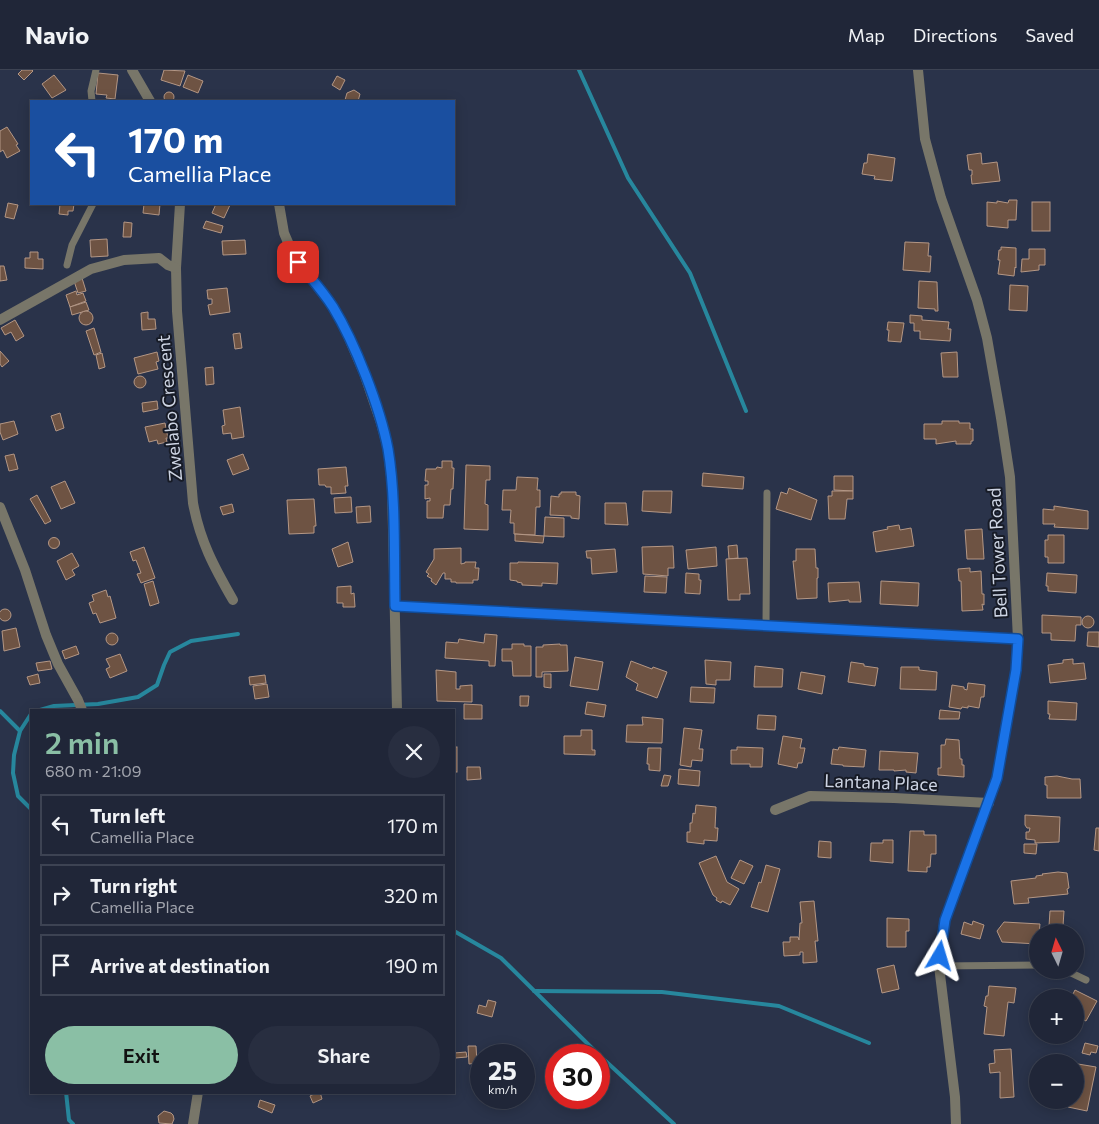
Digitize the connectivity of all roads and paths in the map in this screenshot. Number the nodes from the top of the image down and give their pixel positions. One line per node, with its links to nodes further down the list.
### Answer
1 (96, 70): 4 (lane)
2 (132, 70): 5 (street)
3 (918, 70): 17 (street, Bell Tower Road)
4 (92, 100)
5 (149, 100)
6 (92, 205): 9 (lane)
7 (180, 205): 10 (street, Zwelabo Crescent)
8 (279, 205): 15 (street)
9 (67, 264)
10 (176, 268): 11 (street); 14 (street, Zwelabo Crescent)
11 (0, 320)
12 (767, 493): 16 (lane)
13 (0, 507): 18 (street)
14 (233, 600)
15 (395, 606): 16 (street); 19 (street)
16 (766, 625): 17 (street)
17 (1018, 639): 20 (street, Bell Tower Road)
18 (80, 707)
19 (397, 709)
20 (989, 803): 21 (street, Lantana Place); 23 (street, Bell Tower Road)
21 (775, 810)
22 (1029, 965): 23 (lane)
23 (939, 966): 26 (street, Bell Tower Road)
24 (198, 1094): 25 (street)
25 (193, 1124)
26 (956, 1124)

